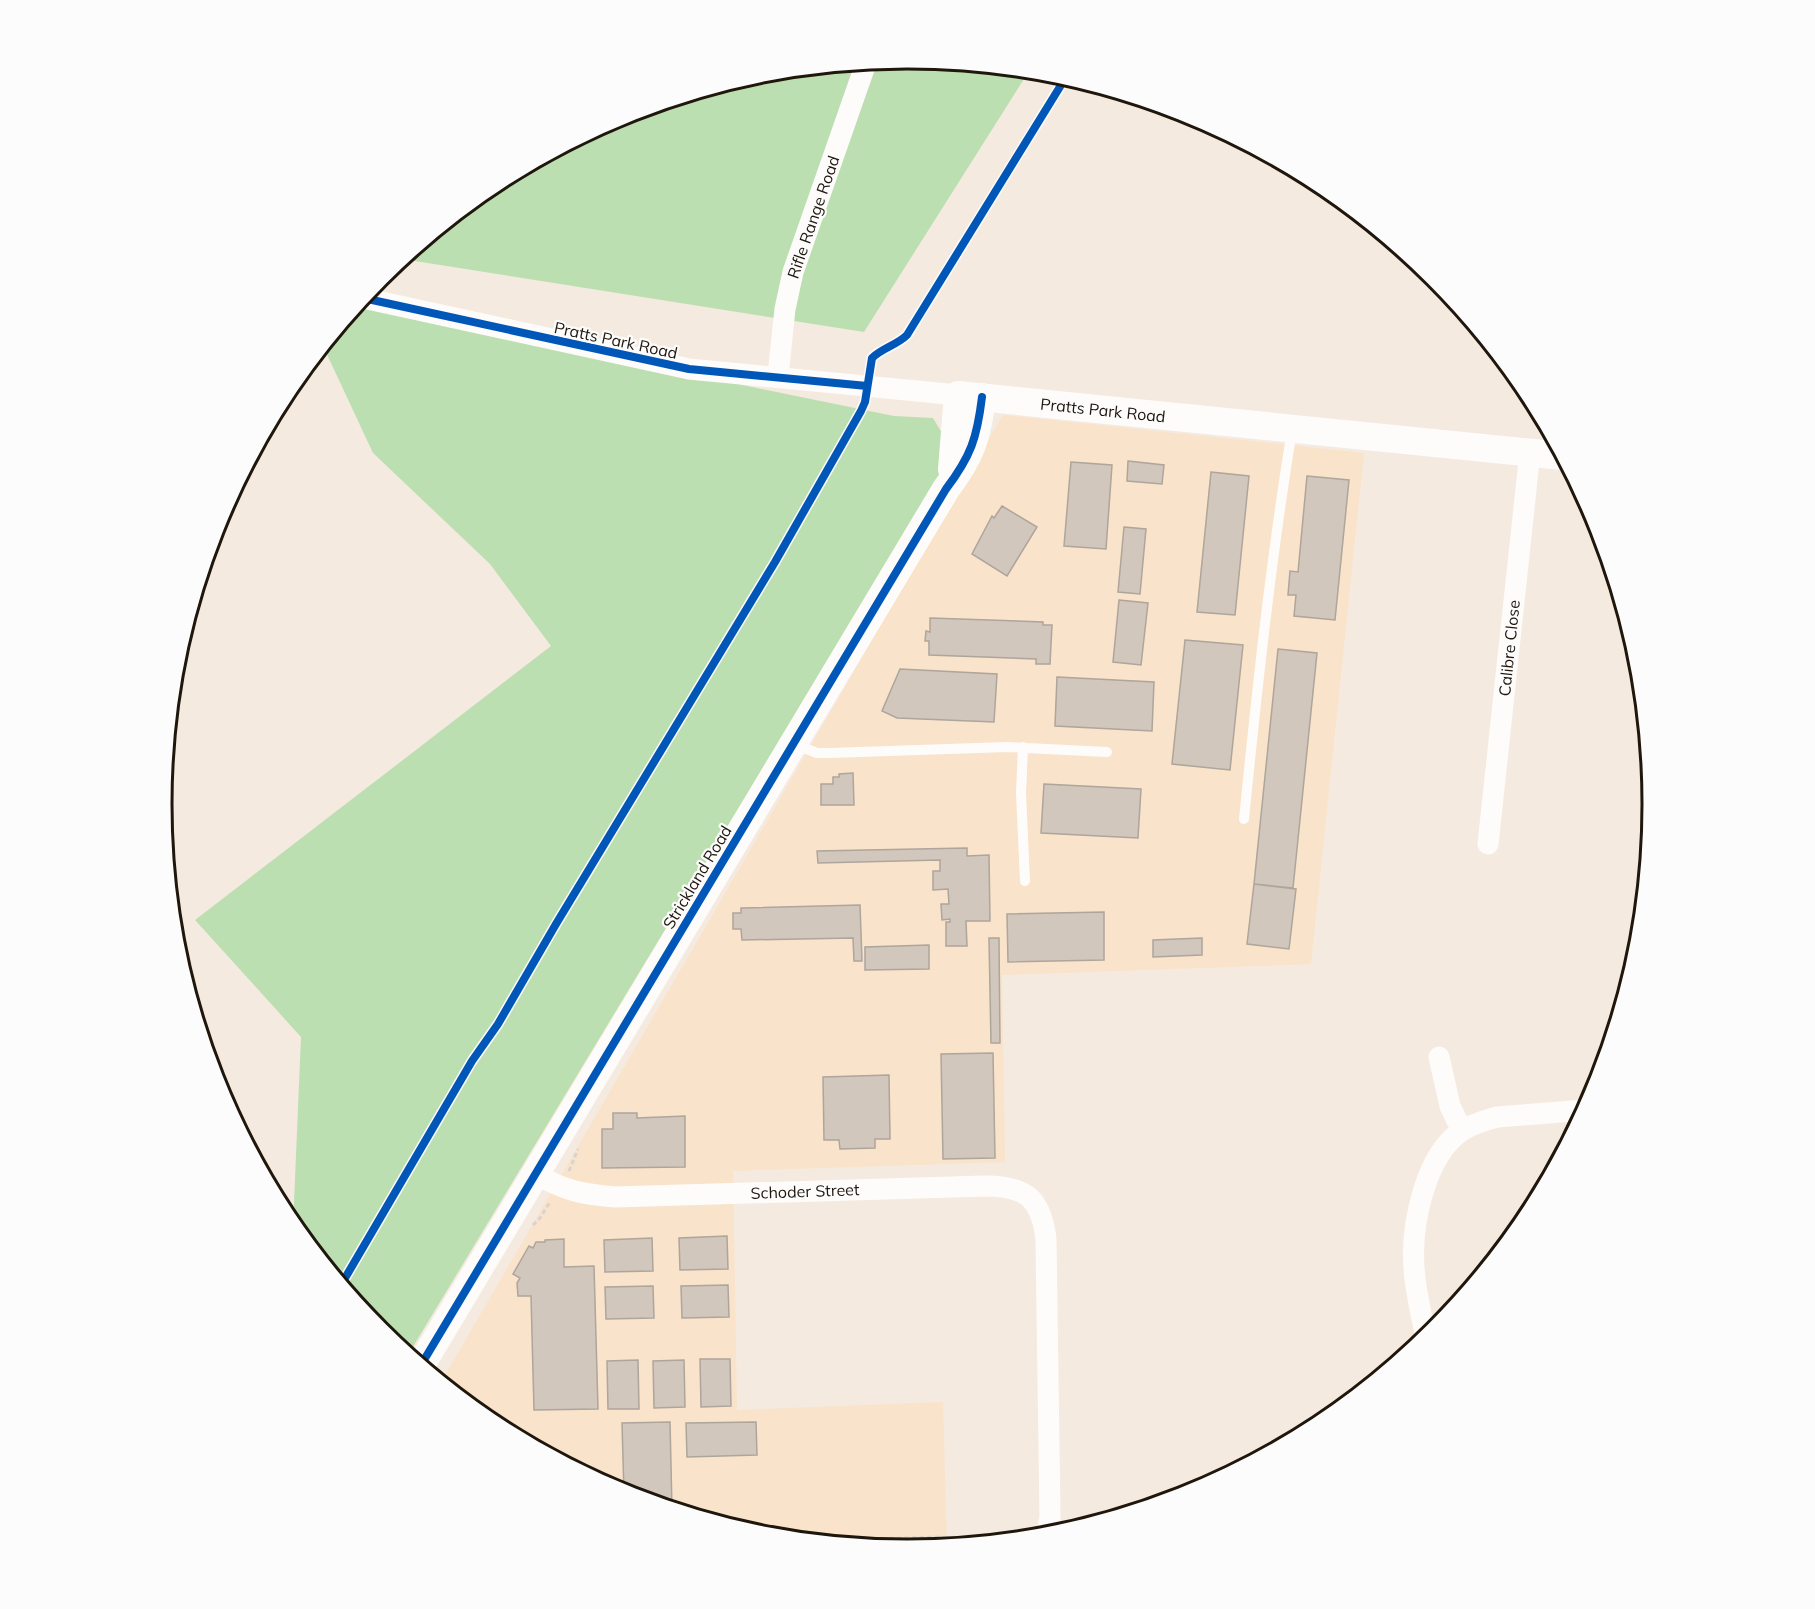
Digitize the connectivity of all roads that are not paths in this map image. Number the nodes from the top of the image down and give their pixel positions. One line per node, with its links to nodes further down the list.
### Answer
1 (863, 71): 3 (street, Rifle Range Road)
2 (373, 300): 3 (street, Pratts Park Road)
3 (778, 376): 4 (street, Pratts Park Road)
4 (970, 396): 5 (street, Pratts Park Road); 8 (street, Strickland Road)
5 (1292, 429): 6 (street, Pratts Park Road); 11 (lane)
6 (1530, 452): 7 (street, Pratts Park Road); 12 (street, Calibre Close)
7 (1554, 455)
8 (794, 744): 9 (lane); 17 (street, Strickland Road)
9 (1023, 747): 10 (lane); 13 (lane)
10 (1107, 752)
11 (1244, 819)
12 (1488, 844)
13 (1025, 881)
14 (1439, 1057): 16 (street)
15 (1576, 1111): 16 (street)
16 (1462, 1131): 18 (street)
17 (536, 1174): 19 (street, Strickland Road); 20 (street, Schoder Street)
18 (1424, 1328)
19 (425, 1359)
20 (1048, 1527)

